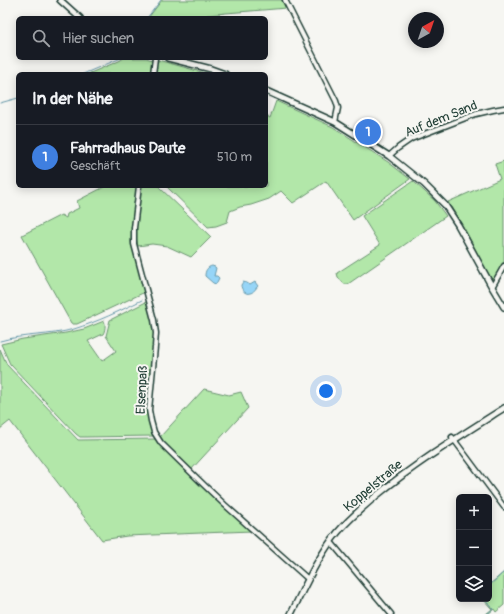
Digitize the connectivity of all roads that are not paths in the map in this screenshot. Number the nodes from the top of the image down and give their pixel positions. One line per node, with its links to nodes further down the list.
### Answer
1 (60, 0): 3 (street)
2 (285, 0): 10 (street)
3 (78, 16)
4 (155, 60): 6 (street)
5 (176, 60): 7 (street)
6 (153, 72)
7 (219, 72)
8 (268, 92): 10 (street)
9 (504, 108): 11 (street, Auf dem Sand)
10 (335, 122): 11 (street)
11 (389, 156): 14 (street)
12 (139, 188): 20 (street, Elsenpaß)
13 (504, 266): 14 (street)
14 (492, 287): 15 (street)
15 (504, 306)
16 (504, 408): 17 (street, Koppelstraße)
17 (453, 438): 18 (street); 19 (street, Koppelstraße)
18 (504, 507)
19 (331, 542): 20 (street, Koppelstraße); 22 (street)
20 (308, 580): 21 (street, Koppelstraße)
21 (291, 614)
22 (391, 614)

